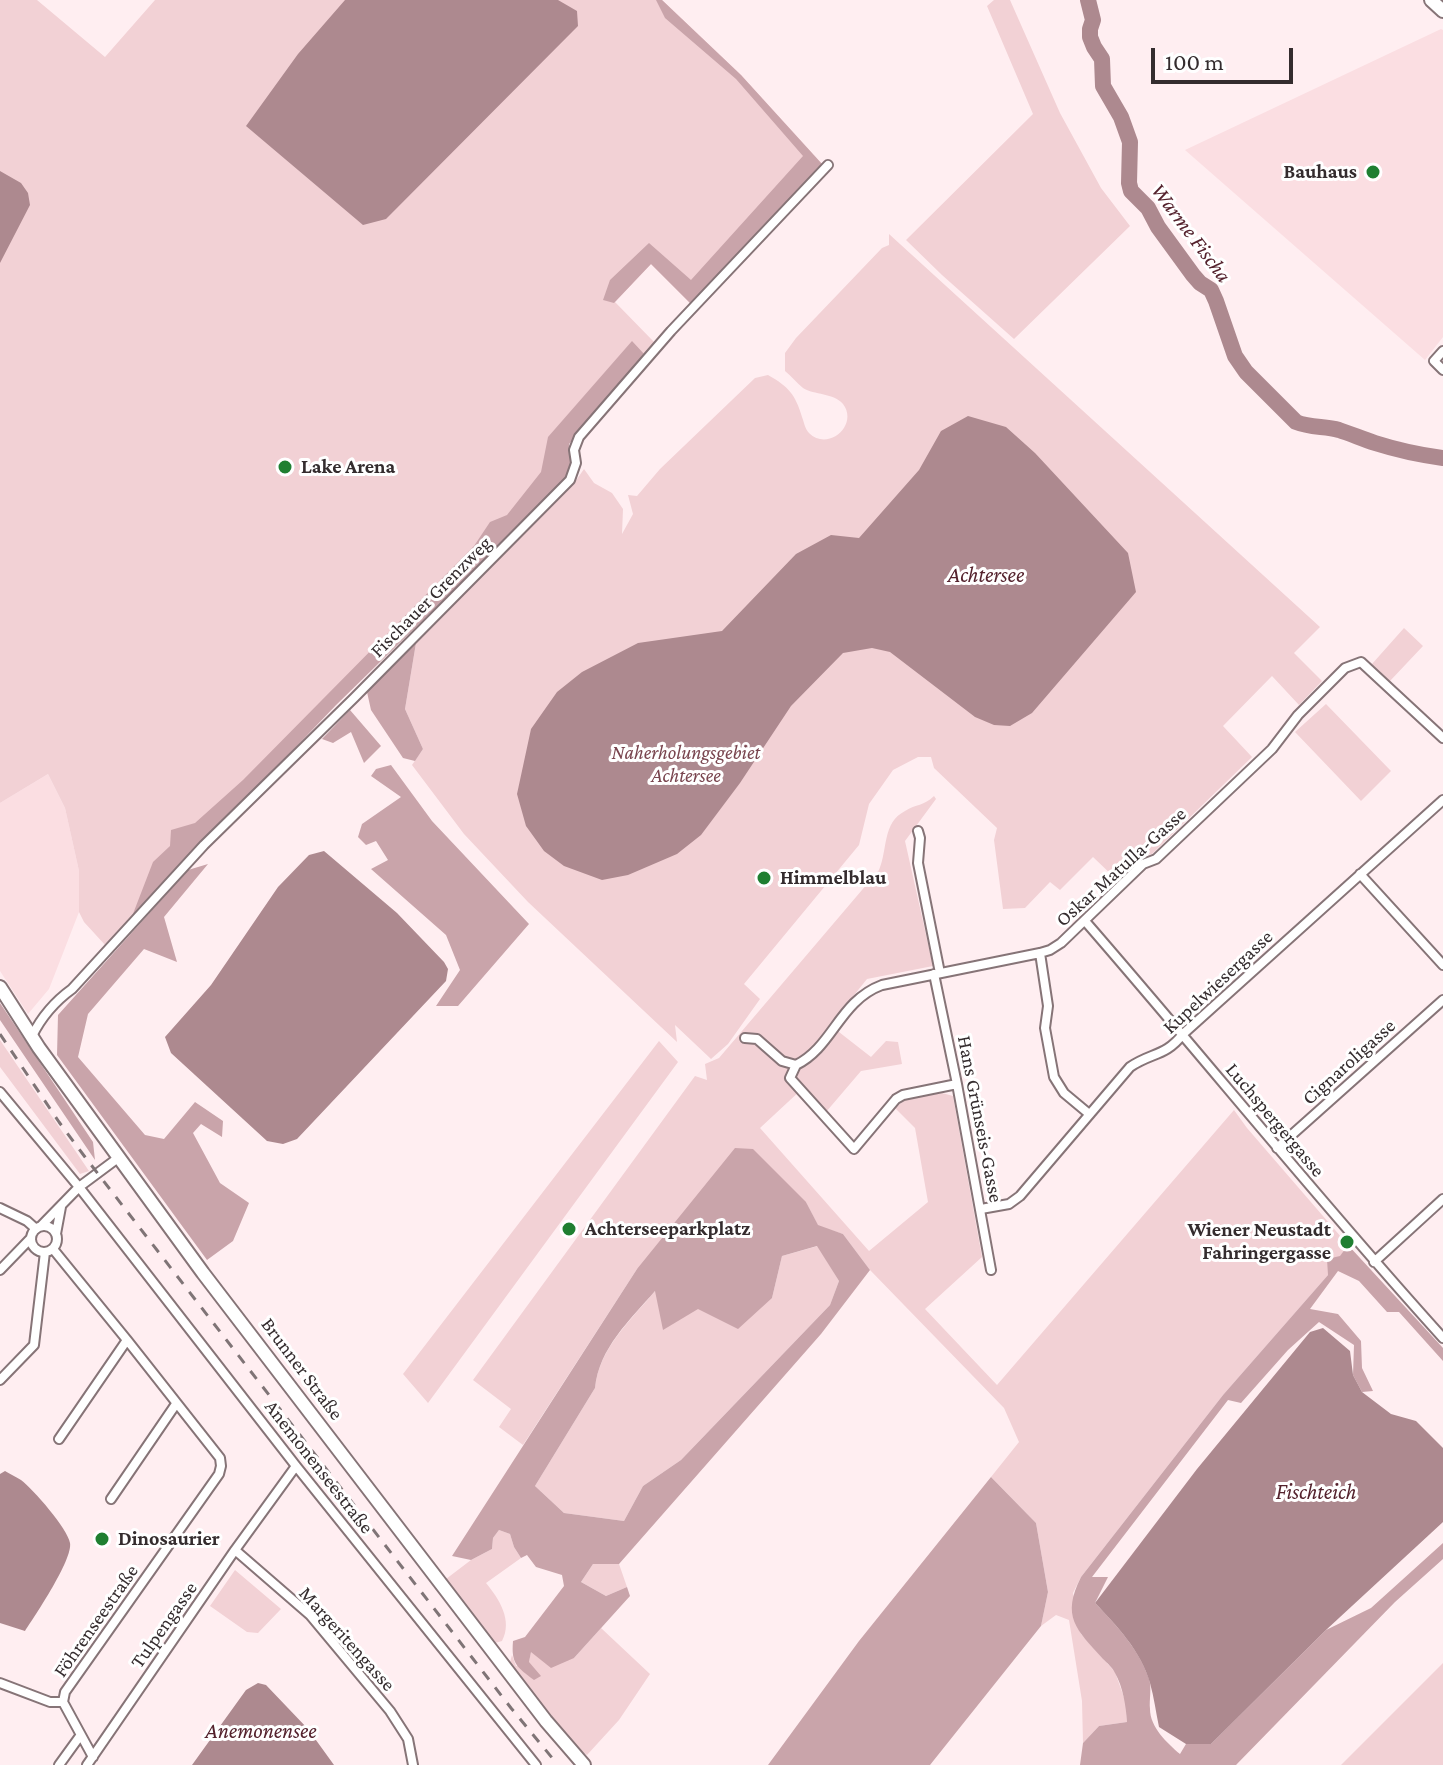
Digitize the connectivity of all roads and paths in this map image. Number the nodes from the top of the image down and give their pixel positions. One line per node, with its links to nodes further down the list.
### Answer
1 (1431, 0): 2 (main road)
2 (1443, 11)
3 (828, 165): 17 (street, Fischauer Grenzweg)
4 (1443, 351): 5 (street)
5 (1443, 370)
6 (1443, 738): 10 (street, Oskar Matulla-Gasse)
7 (1443, 800): 9 (street, Kupelwiesergasse)
8 (918, 831): 13 (street, Hans Grünseis-Gasse)
9 (1360, 874): 12 (street); 16 (street, Kupelwiesergasse)
10 (1085, 921): 11 (street, Oskar Matulla-Gasse); 16 (street, Luchspergergasse)
11 (1040, 953): 13 (street, Oskar Matulla-Gasse); 22 (street)
12 (1443, 965)
13 (937, 974): 19 (street, Oskar Matulla-Gasse); 20 (street, Hans Grünseis-Gasse)
14 (0, 987): 17 (main road, Brunner Straße)
15 (1443, 1000): 23 (street, Cignaroligasse)
16 (1183, 1034): 22 (street, Kupelwiesergasse); 23 (street, Luchspergergasse)
17 (32, 1036): 24 (main road, Brunner Straße)
18 (745, 1038): 19 (street)
19 (796, 1065): 20 (street, Oskar Matulla-Gasse)
20 (957, 1084): 29 (street, Hans Grünseis-Gasse)
21 (0, 1092): 25 (street, Anemonenseestraße)
22 (1088, 1113): 29 (street, Kupelwiesergasse)
23 (1277, 1148): 33 (street, Luchspergergasse)
24 (118, 1158): 25 (street); 51 (main road, Brunner Straße)
25 (79, 1187): 27 (street); 41 (street, Anemonenseestraße)
26 (1443, 1199): 33 (street)
27 (62, 1206): 30 (street); 31 (street)
28 (0, 1208): 30 (street)
29 (981, 1209): 35 (street, Hans Grünseis-Gasse)
30 (36, 1231): 31 (street); 32 (street); 34 (street)
31 (56, 1234): 32 (street)
32 (49, 1250): 37 (street, Föhrenseestraße); 38 (street)
33 (1374, 1262): 36 (street, Luchspergergasse)
34 (0, 1270)
35 (991, 1270)
36 (1443, 1338)
37 (127, 1340): 39 (street, Föhrenseestraße); 40 (street)
38 (0, 1380)
39 (176, 1404): 42 (street); 45 (street, Föhrenseestraße)
40 (59, 1439)
41 (296, 1466): 43 (street, Tulpengasse); 50 (street, Anemonenseestraße)
42 (111, 1499)
43 (235, 1550): 47 (street, Tulpengasse); 49 (street, Margeritengasse)
44 (0, 1683): 45 (street, Föhrenseestraße)
45 (63, 1702): 46 (street, Föhrenseestraße)
46 (80, 1736): 47 (street, Föhrenseestraße); 48 (street)
47 (90, 1761)
48 (59, 1765)
49 (413, 1765)
50 (536, 1765)
51 (584, 1765)

